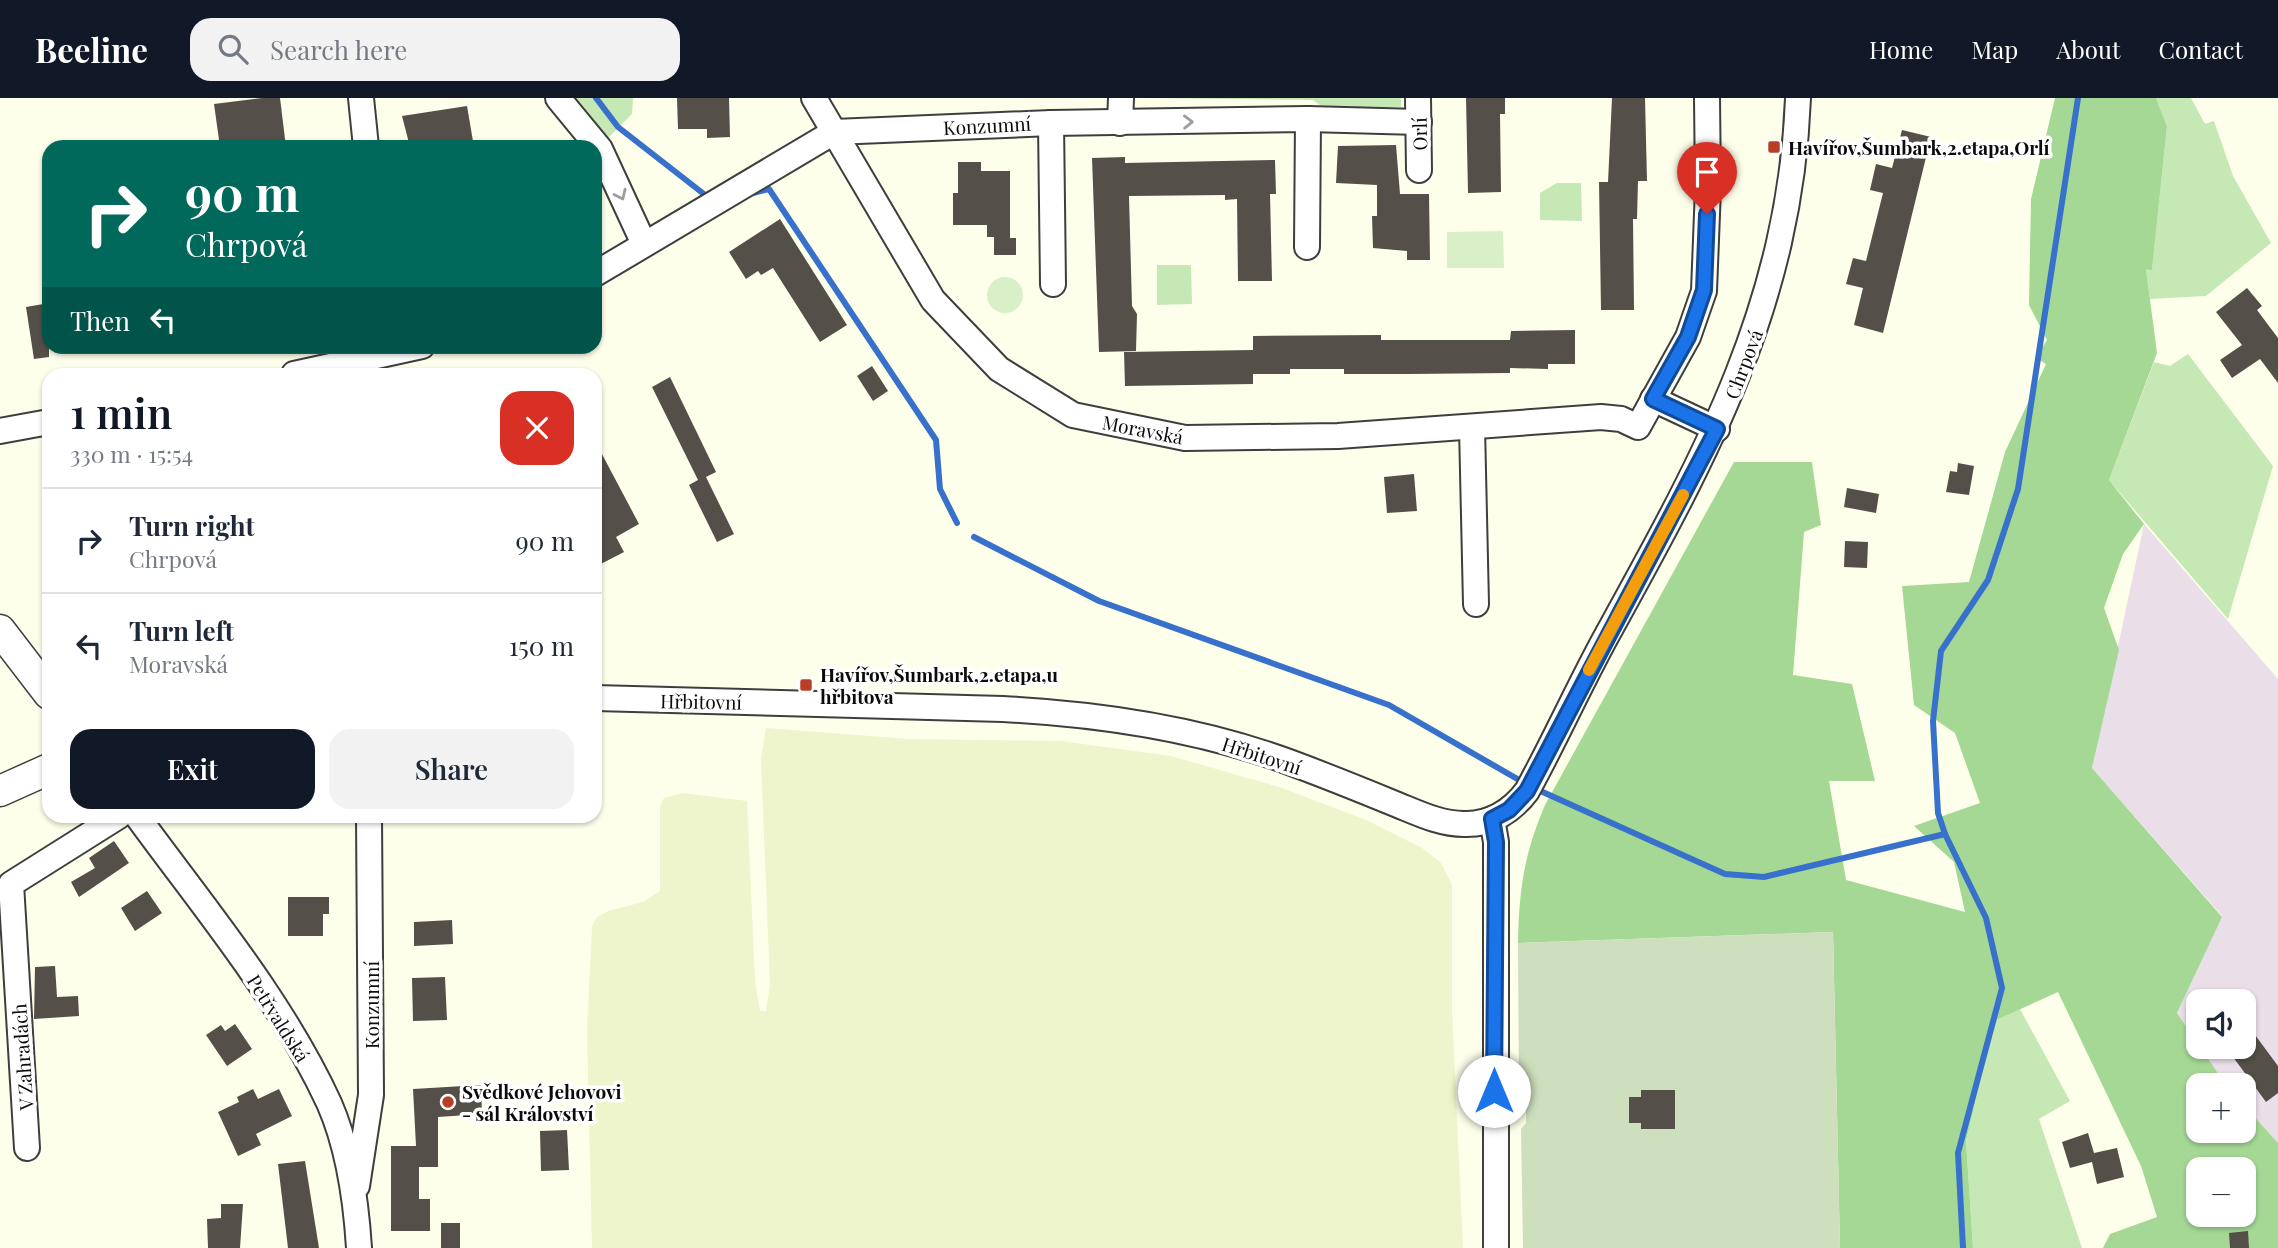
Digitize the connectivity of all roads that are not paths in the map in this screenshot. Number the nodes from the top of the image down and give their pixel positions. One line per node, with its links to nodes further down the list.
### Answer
1 (360, 98): 12 (street)
2 (558, 98): 13 (street, one-way to 13)
3 (814, 98): 11 (street, Moravská)
4 (1121, 98): 10 (street)
5 (1707, 98): 22 (street, Moravská)
6 (1798, 98): 25 (street, Chrpová)
7 (1418, 110): 8 (street, Konzumní); 15 (street, Orlí)
8 (1308, 119): 10 (street, Konzumní, one-way to 8); 17 (street)
9 (1051, 123): 10 (street, Konzumní); 11 (street, Konzumní); 19 (street)
10 (1120, 123)
11 (834, 132): 16 (street, Konzumní); 24 (street, Moravská)
12 (365, 140)
13 (593, 140)
14 (602, 153): 16 (street, one-way to 16)
15 (1419, 170)
16 (644, 244): 18 (street, Konzumní)
17 (1307, 247)
18 (602, 270)
19 (1053, 284)
20 (401, 354): 21 (street)
21 (365, 368)
22 (1653, 399): 24 (street, Moravská); 25 (street)
23 (42, 423): 26 (street)
24 (1472, 427): 27 (street)
25 (1717, 429): 33 (street, Chrpová)
26 (0, 431)
27 (1476, 604)
28 (0, 630): 29 (street)
29 (42, 685)
30 (602, 698): 33 (street, Hřbitovní)
31 (42, 772): 32 (street)
32 (0, 791)
33 (1492, 819): 40 (street)
34 (108, 823): 37 (street, V Zahradách)
35 (142, 823): 38 (street, Petřvaldská)
36 (369, 823): 38 (street, Konzumní)
37 (27, 1147)
38 (355, 1193): 39 (street, Petřvaldská)
39 (359, 1248)
40 (1496, 1248)

